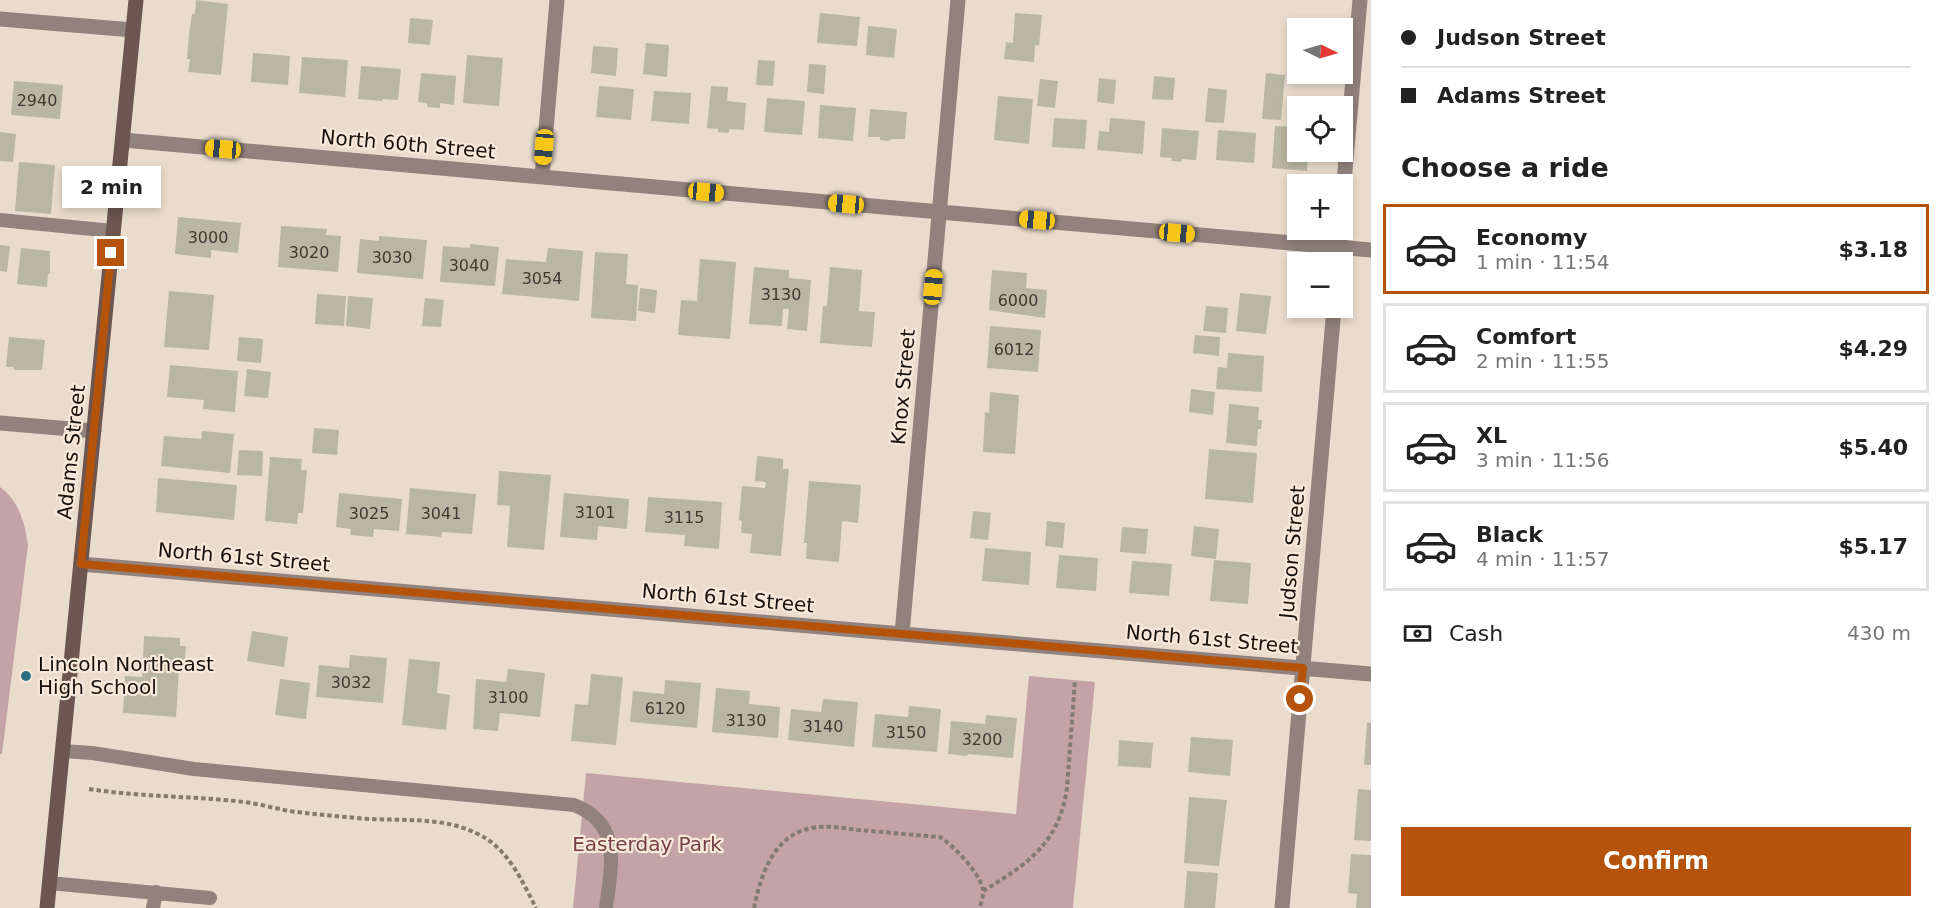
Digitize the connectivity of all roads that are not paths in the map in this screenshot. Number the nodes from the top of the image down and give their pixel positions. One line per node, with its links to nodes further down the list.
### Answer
1 (136, 0): 6 (main road, Adams Street)
2 (557, 0): 9 (street)
3 (958, 0): 10 (street, Knox Street)
4 (1360, 0): 8 (street)
5 (0, 18): 6 (street)
6 (133, 30): 7 (main road, Adams Street)
7 (123, 140): 9 (street, North 60th Street); 12 (main road, Adams Street)
8 (1345, 174)
9 (542, 177): 10 (street, North 60th Street)
10 (940, 212): 14 (street, North 60th Street); 20 (street, Knox Street)
11 (0, 220): 12 (lane)
12 (113, 231): 18 (main road, Adams Street)
13 (1371, 250): 15 (street, North 60th Street)
14 (1310, 252)
15 (1353, 253)
16 (1333, 318): 21 (street, Judson Street)
17 (0, 423): 18 (street)
18 (94, 431): 19 (main road, Adams Street)
19 (81, 564): 20 (street, North 61st Street); 23 (main road, Adams Street)
20 (902, 634): 21 (street, North 61st Street)
21 (1303, 668): 22 (street, North 61st Street); 30 (street, Judson Street)
22 (1371, 675)
23 (63, 751): 24 (main road, Adams Street); 29 (lane)
24 (50, 883): 25 (lane); 27 (main road, Adams Street)
25 (156, 892): 26 (lane); 28 (lane)
26 (210, 898)
27 (47, 908)
28 (153, 908)
29 (606, 908)
30 (1282, 908)

